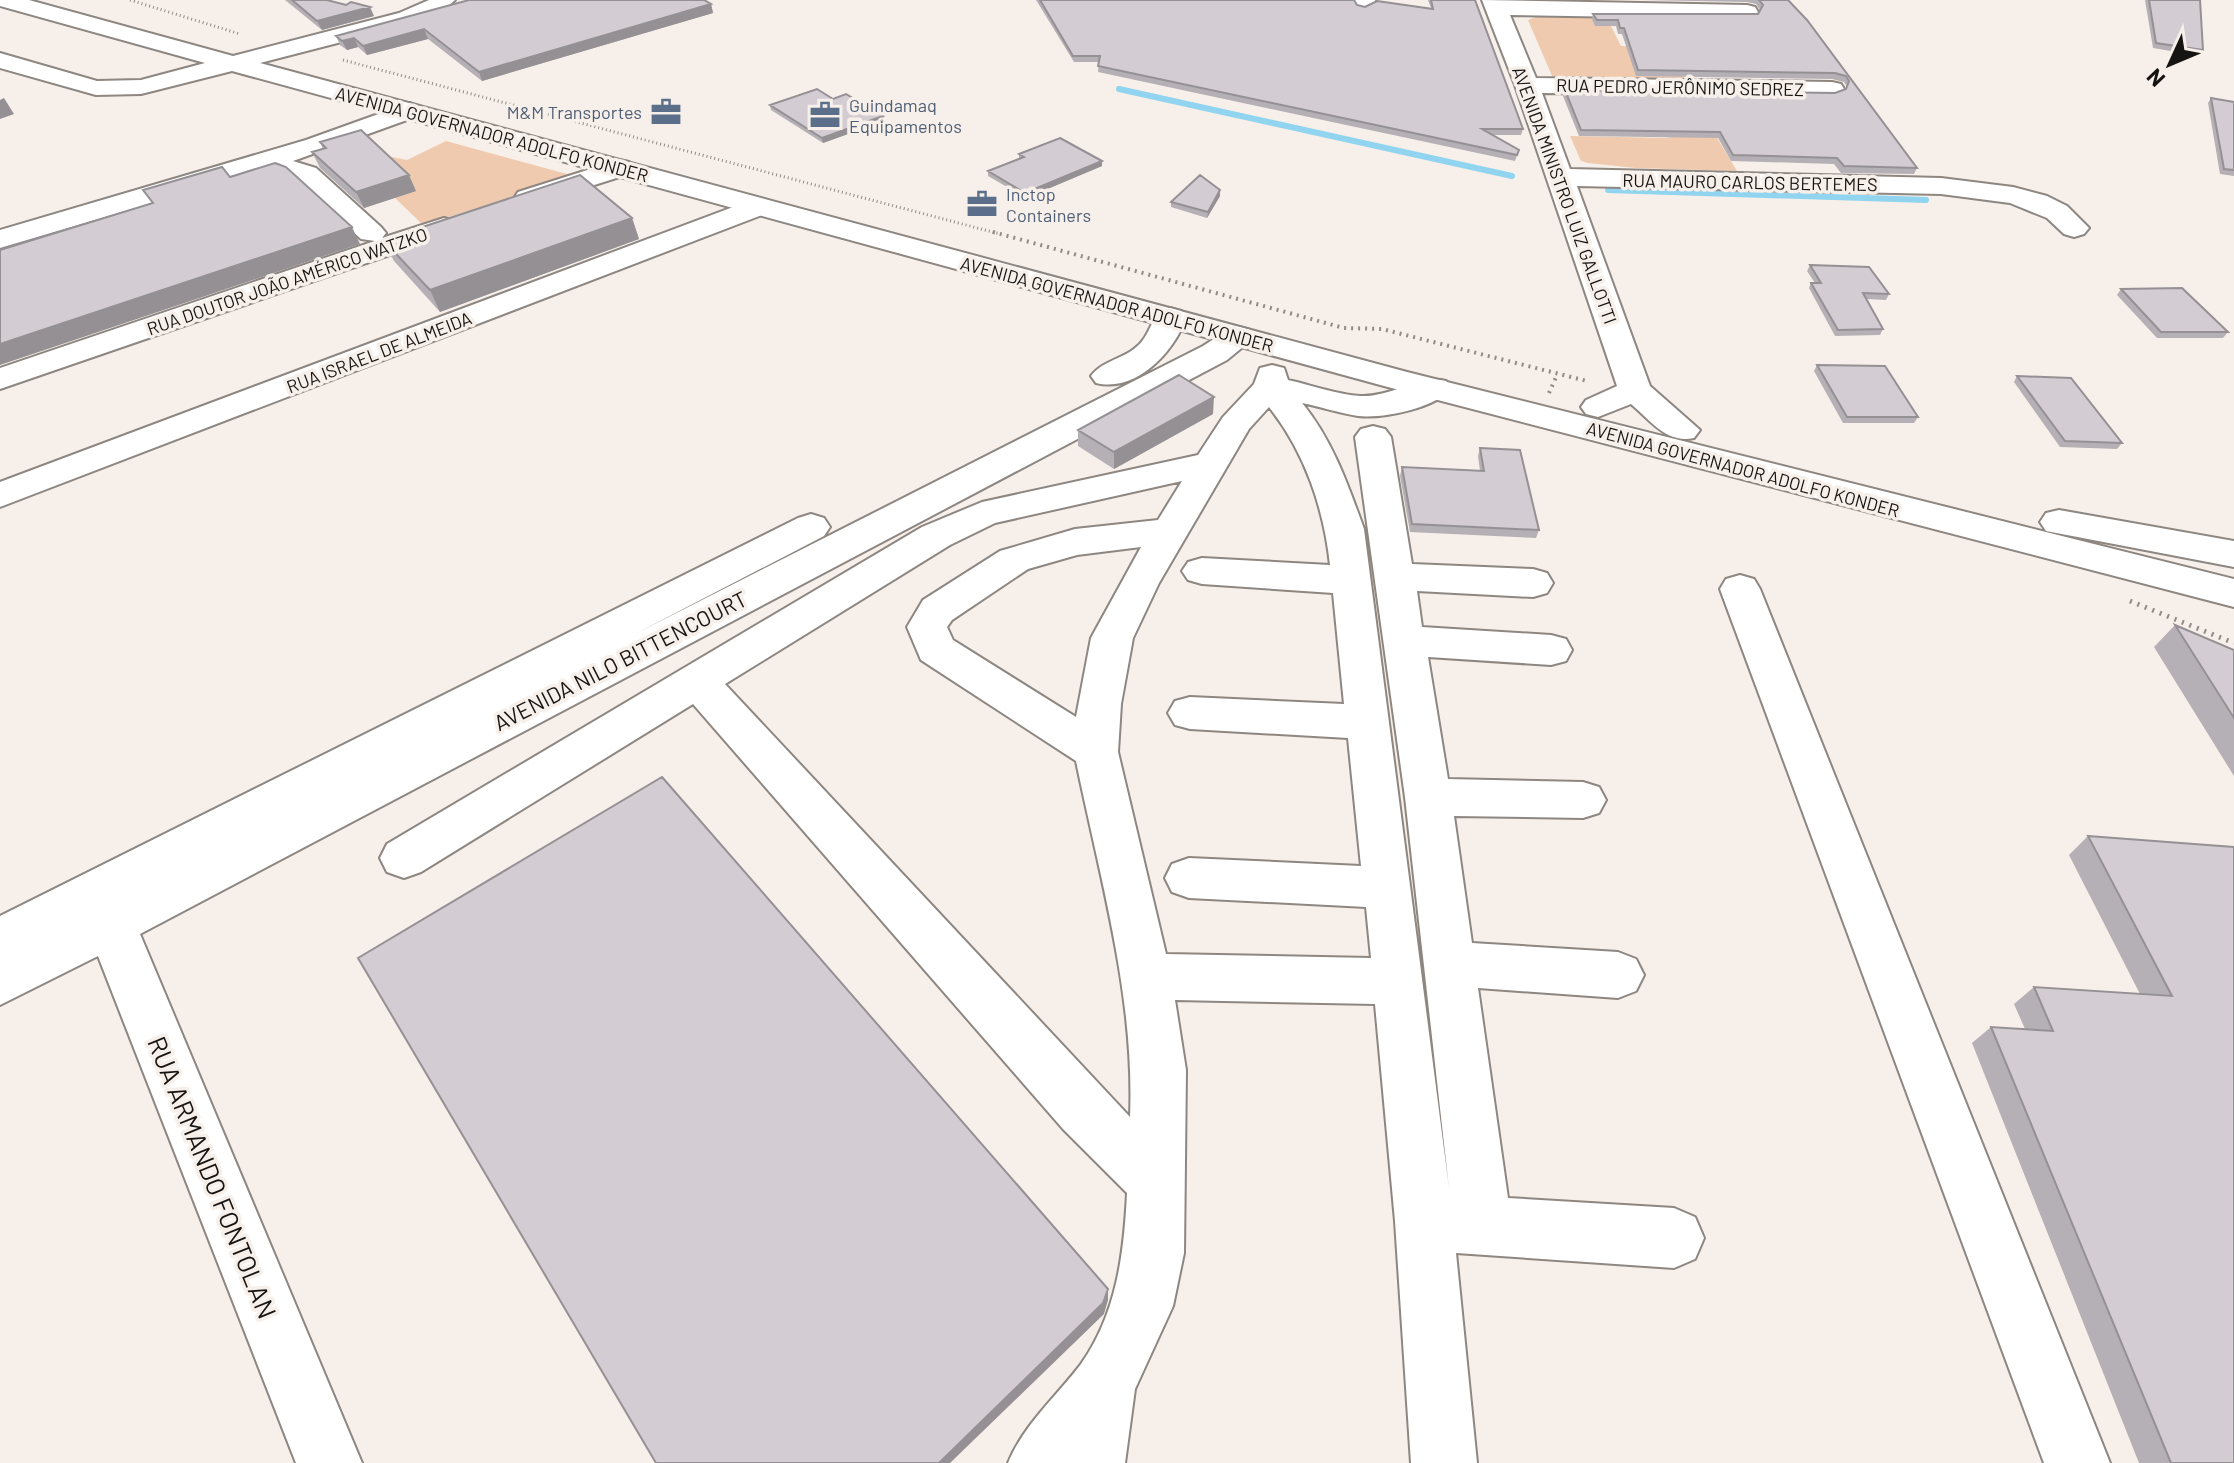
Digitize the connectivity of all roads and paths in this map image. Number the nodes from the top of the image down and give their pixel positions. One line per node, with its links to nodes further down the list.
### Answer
1 (4, 0): 6 (main road, AVENIDA GOVERNADOR ADOLFO KONDER)
2 (134, 0): 9 (path)
3 (444, 0): 9 (main road)
4 (79, 2): 6 (main road); 10 (main road, AVENIDA GOVERNADOR ADOLFO KONDER)
5 (1494, 4): 7 (main road); 13 (main road, AVENIDA MINISTRO LUIZ GALLOTTI)
6 (39, 10): 8 (main road); 12 (main road, AVENIDA GOVERNADOR ADOLFO KONDER)
7 (1747, 12)
8 (0, 18)
9 (310, 51): 10 (main road, AVENIDA GOVERNADOR ADOLFO KONDER); 29 (main road, AVENIDA GOVERNADOR ADOLFO KONDER); 29 (path)
10 (270, 55): 12 (main road)
11 (0, 60): 12 (main road)
12 (235, 64): 15 (main road, AVENIDA GOVERNADOR ADOLFO KONDER)
13 (1527, 85): 14 (main road, RUA PEDRO JERÔNIMO SEDREZ); 18 (main road, AVENIDA MINISTRO LUIZ GALLOTTI)
14 (1832, 89)
15 (409, 111): 16 (main road); 17 (main road, AVENIDA GOVERNADOR ADOLFO KONDER)
16 (264, 161): 23 (main road); 24 (main road)
17 (619, 168): 19 (main road, AVENIDA GOVERNADOR ADOLFO KONDER); 20 (main road)
18 (1558, 177): 22 (main road, RUA MAURO CARLOS BERTEMES); 30 (main road, AVENIDA MINISTRO LUIZ GALLOTTI)
19 (757, 207): 25 (main road, AVENIDA GOVERNADOR ADOLFO KONDER); 35 (main road, RUA ISRAEL DE ALMEIDA)
20 (495, 210)
21 (465, 220): 28 (main road, RUA DOUTOR JOÃO AMÉRICO WATZKO)
22 (2074, 228)
23 (371, 233)
24 (0, 239)
25 (1170, 318): 26 (main road, AVENIDA GOVERNADOR ADOLFO KONDER); 58 (main road, AVENIDA NILO BITTENCOURT)
26 (1239, 337): 27 (main road, AVENIDA GOVERNADOR ADOLFO KONDER); 58 (main road, AVENIDA NILO BITTENCOURT)
27 (1274, 367): 34 (main road); 36 (main road, AVENIDA GOVERNADOR ADOLFO KONDER); 38 (main road)
28 (0, 379)
29 (1553, 384): 30 (path); 31 (main road, AVENIDA GOVERNADOR ADOLFO KONDER)
30 (1635, 390): 31 (main road); 32 (main road, AVENIDA MINISTRO LUIZ GALLOTTI)
31 (1598, 407): 32 (main road, AVENIDA GOVERNADOR ADOLFO KONDER)
32 (1682, 430): 36 (main road, AVENIDA GOVERNADOR ADOLFO KONDER)
33 (1373, 437): 38 (main road)
34 (1211, 464): 37 (main road); 49 (main road)
35 (0, 495)
36 (1942, 511): 39 (main road); 43 (main road, AVENIDA GOVERNADOR ADOLFO KONDER); 45 (main road)
37 (1171, 531): 52 (main road); 52 (main road)
38 (1370, 554): 40 (main road); 41 (main road); 46 (main road); 51 (main road)
39 (2234, 554)
40 (1202, 571)
41 (1533, 583)
42 (1740, 589): 74 (main road)
43 (2234, 592)
44 (2127, 599): 47 (path)
45 (2234, 622)
46 (1406, 641): 48 (main road); 53 (main road)
47 (2234, 643)
48 (1551, 650)
49 (696, 679): 55 (main road); 65 (main road)
50 (1190, 713): 51 (main road)
51 (1367, 722): 57 (main road)
52 (1096, 752): 62 (main road)
53 (1428, 797): 54 (main road); 60 (main road)
54 (1583, 800)
55 (404, 858)
56 (1189, 878): 57 (main road)
57 (1387, 888): 64 (main road)
58 (104, 908): 59 (main road, AVENIDA NILO BITTENCOURT); 63 (main road, AVENIDA NILO BITTENCOURT); 70 (main road, RUA ARMANDO FONTOLAN)
59 (0, 940)
60 (1450, 964): 61 (main road); 67 (main road)
61 (1618, 975)
62 (1146, 976): 64 (main road); 65 (main road)
63 (0, 982)
64 (1399, 982): 66 (main road)
65 (1158, 1184): 69 (main road)
66 (1424, 1221): 67 (main road); 73 (main road)
67 (1483, 1226): 68 (main road)
68 (1674, 1238)
69 (1105, 1384): 71 (main road); 72 (main road)
70 (329, 1463)
71 (1041, 1463)
72 (1092, 1463)
73 (1444, 1463)
74 (2077, 1463)

